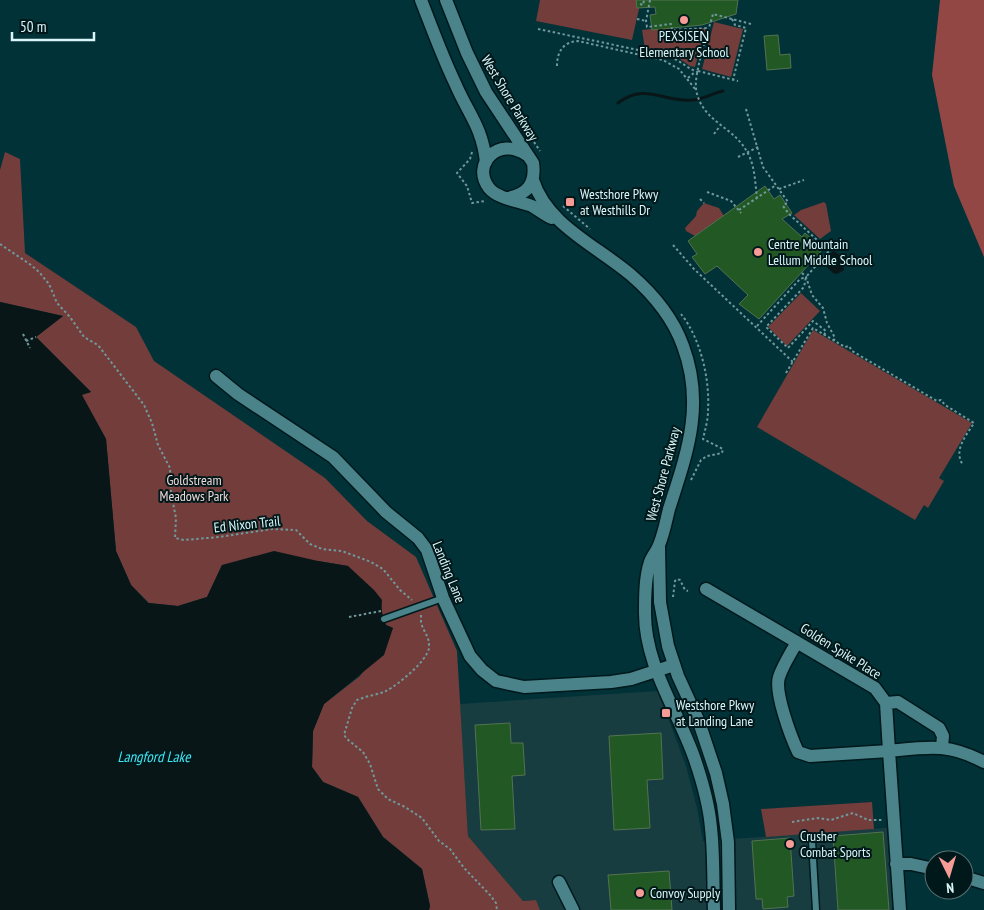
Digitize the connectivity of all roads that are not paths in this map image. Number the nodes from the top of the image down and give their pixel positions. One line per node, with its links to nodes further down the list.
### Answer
1 (421, 0): 4 (main road)
2 (446, 0): 3 (main road, West Shore Parkway)
3 (528, 155): 4 (main road); 5 (main road)
4 (486, 162): 6 (main road)
5 (533, 180): 6 (main road); 7 (main road, West Shore Parkway)
6 (508, 198): 7 (main road, West Shore Parkway)
7 (563, 223): 9 (main road, West Shore Parkway)
8 (216, 376): 11 (main road, Landing Lane)
9 (659, 546): 14 (main road, West Shore Parkway); 15 (main road, West Shore Parkway)
10 (706, 589): 13 (main road, Golden Spike Place)
11 (442, 598): 12 (lane); 15 (main road, Landing Lane)
12 (384, 619)
13 (797, 642): 16 (main road, Golden Spike Place); 18 (main road)
14 (674, 665): 15 (main road, Landing Lane); 26 (main road, West Shore Parkway)
15 (656, 670): 25 (main road, West Shore Parkway)
16 (886, 703): 17 (main road); 18 (main road)
17 (942, 747): 18 (main road); 19 (main road)
18 (889, 751): 21 (main road)
19 (984, 762)
20 (812, 841): 27 (lane)
21 (896, 864): 22 (main road); 28 (main road)
22 (924, 867)
23 (559, 882): 24 (main road)
24 (573, 910)
25 (714, 910)
26 (729, 910)
27 (816, 910)
28 (900, 910)

